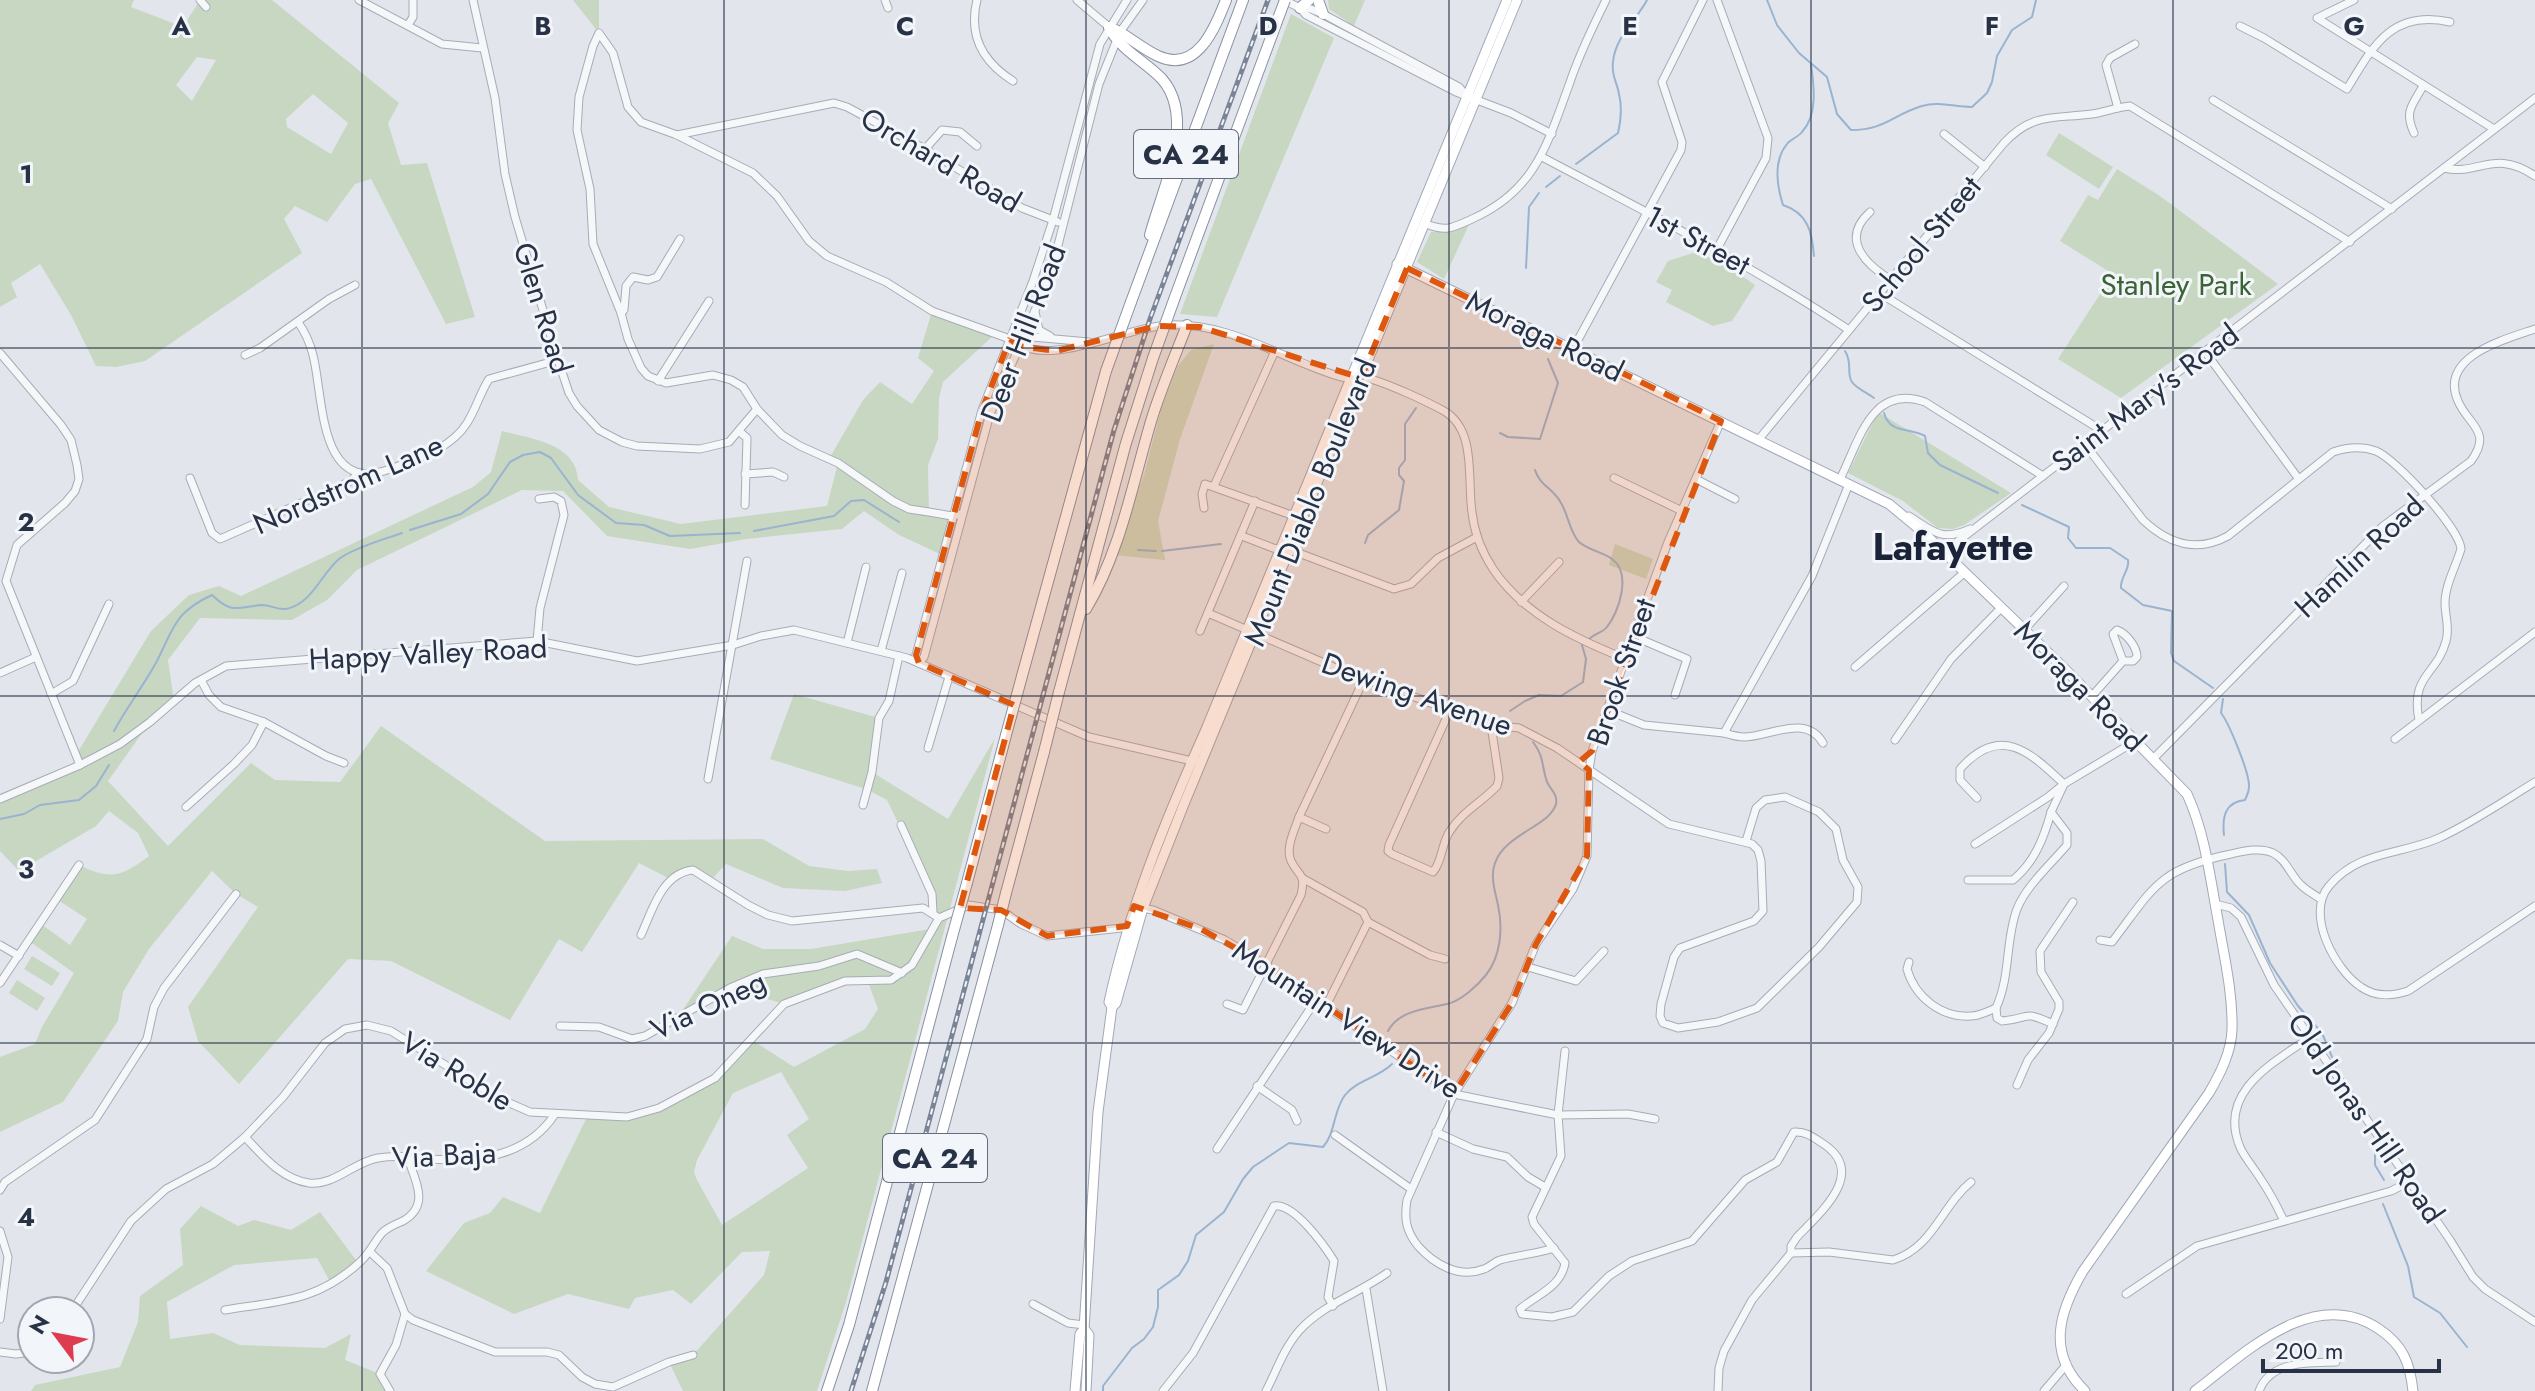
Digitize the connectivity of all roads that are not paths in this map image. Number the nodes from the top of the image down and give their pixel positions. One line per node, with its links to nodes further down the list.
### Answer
1 (359, 0): 22 (street)
2 (413, 0): 22 (street)
3 (473, 0): 26 (street, Glen Road)
4 (977, 0): 30 (street)
5 (1077, 0): 24 (street)
6 (1127, 0): 24 (street, Deer Hill Road)
7 (1143, 0): 24 (street, Deer Hill Road)
8 (1226, 0): 24 (highway)
9 (1285, 0): 19 (street); 125 (highway, CA 24, bridge)
10 (1309, 0): 19 (highway)
11 (1318, 0): 20 (highway)
12 (1507, 0): 32 (main road, Mount Diablo Boulevard)
13 (1517, 0): 34 (main road, Mount Diablo Boulevard)
14 (1606, 0): 39 (street)
15 (1703, 0): 50 (street)
16 (1717, 0): 56 (street)
17 (2354, 0): 27 (street)
18 (1242, 3): 62 (highway, CA 24)
19 (1300, 8): 20 (street); 28 (street)
20 (1323, 14): 29 (street)
21 (2450, 22): 27 (street)
22 (408, 25): 26 (street)
23 (2240, 26): 27 (street)
24 (1115, 33): 51 (street, Deer Hill Road); 52 (street, Deer Hill Road); 62 (highway)
25 (2135, 44): 36 (street)
26 (482, 48): 79 (street, Glen Road)
27 (2369, 53): 31 (street)
28 (1399, 63): 29 (street); 32 (street)
29 (1416, 64): 32 (street)
30 (1013, 81)
31 (2423, 86): 37 (street); 38 (street)
32 (1467, 95): 34 (street); 57 (main road, Mount Diablo Boulevard)
33 (2535, 98): 37 (street, Saint Mary's Road)
34 (1478, 100): 39 (street); 53 (main road, Mount Diablo Boulevard)
35 (2213, 100): 48 (street)
36 (2118, 108): 45 (street, School Street); 55 (street)
37 (2494, 129): 46 (street, Saint Mary's Road)
38 (2414, 133)
39 (1552, 134): 44 (street)
40 (1944, 134): 45 (street)
41 (677, 135): 43 (street, Orchard Road); 64 (street); 70 (street)
42 (977, 146): 43 (street)
43 (925, 149): 51 (street, Orchard Road)
44 (1542, 157): 50 (street, 1st Street); 53 (street)
45 (1985, 167): 58 (street, School Street)
46 (2444, 168): 47 (street); 48 (street, Saint Mary's Road)
47 (2535, 176)
48 (2392, 209): 55 (street, Saint Mary's Road)
49 (1870, 212): 58 (street)
50 (1648, 213): 56 (street, 1st Street); 74 (street)
51 (1053, 220): 52 (street, Orchard Road); 70 (street, Deer Hill Road)
52 (1063, 224): 63 (street, Deer Hill Road)
53 (1426, 224): 57 (main road, Mount Diablo Boulevard)
54 (680, 239): 64 (street)
55 (2350, 242): 77 (street, Saint Mary's Road)
56 (1717, 249): 68 (street, 1st Street)
57 (1402, 266): 74 (main road, Moraga Road); 80 (main road, Mount Diablo Boulevard)
58 (1891, 280): 60 (street, School Street)
59 (355, 285): 65 (street)
60 (1881, 294): 68 (street, School Street); 84 (street)
61 (709, 301): 81 (street)
62 (1131, 302): 248 (highway, CA 24, bridge)
63 (1035, 311): 69 (street, Deer Hill Road); 71 (street)
64 (621, 313): 81 (street)
65 (298, 322): 78 (street); 88 (street)
66 (1187, 325): 72 (street); 75 (street); 125 (highway)
67 (2535, 329): 98 (street, Hamlin Road)
68 (1849, 330): 86 (street, School Street)
69 (1023, 336): 70 (street); 71 (street); 73 (street, Deer Hill Road)
70 (1010, 339): 73 (street); 107 (street, Deer Hill Road)
71 (1064, 340): 72 (street)
72 (1091, 342): 73 (street)
73 (1019, 346): 106 (street, Deer Hill Road)
74 (1573, 349): 83 (main road, Moraga Road)
75 (1275, 351): 80 (street); 97 (street)
76 (0, 353): 117 (street)
77 (2206, 353): 84 (street, Saint Mary's Road); 94 (street)
78 (245, 355)
79 (558, 360): 85 (street, Glen Road); 88 (street, Nordstrom Lane)
80 (1356, 378): 108 (main road, Mount Diablo Boulevard); 111 (street); 112 (main road, Mount Diablo Boulevard)
81 (658, 381): 82 (street)
82 (757, 409): 85 (street, Glen Road); 107 (street)
83 (1721, 421): 86 (main road, Moraga Road); 95 (street, Brook Street)
84 (2101, 430): 87 (street, Saint Mary's Road)
85 (740, 432): 89 (street)
86 (1759, 439): 96 (main road, Moraga Road)
87 (2084, 443): 90 (street, Saint Mary's Road); 94 (street)
88 (358, 473): 92 (street, Nordstrom Lane)
89 (745, 474): 91 (street); 102 (street)
90 (2043, 476): 96 (street); 109 (street, Saint Mary's Road)
91 (784, 477)
92 (190, 478)
93 (1614, 478): 104 (street)
94 (2298, 478): 98 (street)
95 (1696, 479): 100 (street); 104 (street, Brook Street)
96 (1844, 481): 105 (main road, Moraga Road); 153 (street)
97 (1214, 486): 101 (street); 103 (street)
98 (2423, 495): 150 (street); 160 (street, Hamlin Road)
99 (539, 499): 131 (street)
100 (1735, 499)
101 (1255, 501): 108 (street); 110 (street)
102 (745, 505)
103 (1204, 508)
104 (1682, 511): 130 (street, Brook Street)
105 (1900, 511): 109 (street); 113 (main road, Moraga Road)
106 (962, 514): 107 (street); 137 (street, Deer Hill Road)
107 (952, 516): 137 (street, Deer Hill Road)
108 (1294, 516): 112 (main road, Mount Diablo Boulevard)
109 (1986, 521): 113 (street, Saint Mary's Road)
110 (1242, 536): 112 (street); 124 (street)
111 (1477, 537): 112 (street); 121 (street)
112 (1285, 550): 126 (main road, Mount Diablo Boulevard); 126 (main road, Mount Diablo Boulevard)
113 (1944, 552): 119 (main road, Moraga Road)
114 (747, 561): 133 (street)
115 (1559, 562): 121 (street)
116 (866, 567): 132 (street)
117 (4, 570): 136 (street)
118 (902, 573): 134 (street)
119 (1964, 573): 123 (main road, Moraga Road); 140 (street)
120 (2064, 586): 127 (street)
121 (1521, 602): 138 (street)
122 (109, 604): 145 (street)
123 (2001, 608): 127 (main road, Moraga Road); 155 (street)
124 (1208, 613): 126 (street, Dewing Avenue); 128 (street)
125 (1079, 621): 249 (highway, CA 24, bridge)
126 (1251, 630): 143 (street, Dewing Avenue); 162 (main road, Mount Diablo Boulevard); 162 (main road, Mount Diablo Boulevard)
127 (2024, 630): 147 (main road, Moraga Road)
128 (1200, 631)
129 (2535, 632): 150 (street)
130 (1635, 637): 138 (street, Brook Street); 146 (street)
131 (537, 641): 133 (street, Happy Valley Road); 144 (street, Happy Valley Road)
132 (847, 643): 133 (street, Happy Valley Road); 134 (street, Happy Valley Road)
133 (733, 645): 166 (street)
134 (881, 651): 135 (street, Happy Valley Road)
135 (899, 656): 137 (street, Happy Valley Road); 171 (street)
136 (36, 657): 141 (street); 145 (street)
137 (917, 659): 142 (street, Happy Valley Road)
138 (1626, 659): 149 (street, Brook Street)
139 (2123, 661): 147 (street)
140 (1855, 667)
141 (0, 673)
142 (949, 677): 158 (street); 162 (street, Happy Valley Road)
143 (1365, 677): 148 (street, Dewing Avenue); 174 (street)
144 (201, 680): 151 (street); 164 (street, Happy Valley Road)
145 (51, 694): 164 (street)
146 (1675, 695)
147 (2092, 696): 156 (main road, Moraga Road)
148 (1450, 710): 152 (street, Dewing Avenue); 152 (street)
149 (1607, 710): 153 (street); 159 (street, Brook Street)
150 (2419, 720): 154 (street)
151 (264, 722): 163 (street); 172 (street)
152 (1491, 725): 161 (street, Dewing Avenue)
153 (1724, 733): 157 (street)
154 (2395, 739)
155 (1895, 740)
156 (2134, 742): 160 (main road, Moraga Road); 168 (street)
157 (1823, 743)
158 (928, 748)
159 (1592, 751): 161 (street); 165 (street, Brook Street)
160 (2153, 759): 179 (main road, Moraga Road)
161 (1576, 760): 165 (street, Dewing Avenue)
162 (1197, 762): 188 (main road, Mount Diablo Boulevard)
163 (344, 763)
164 (80, 765): 170 (street, Happy Valley Road)
165 (1589, 770): 177 (street, Dewing Avenue); 200 (street, Brook Street)
166 (708, 779)
167 (2535, 782): 184 (street)
168 (2064, 784): 169 (street); 173 (street); 178 (street)
169 (1977, 798)
170 (0, 799)
171 (863, 805)
172 (186, 807)
173 (2051, 812): 182 (street); 206 (street)
174 (1299, 817): 176 (street); 181 (street)
175 (901, 825): 189 (street)
176 (1326, 829)
177 (1746, 841): 177 (street)
178 (1975, 844)
179 (2207, 859): 184 (street); 186 (main road, Moraga Road); 193 (street)
180 (79, 865): 196 (street)
181 (1302, 878): 190 (street); 199 (street)
182 (1968, 880)
183 (236, 894): 227 (street)
184 (2321, 899): 187 (street)
185 (2073, 902): 207 (street)
186 (2215, 904): 209 (street, Old Jonas Hill Road); 246 (main road, Moraga Road)
187 (2535, 906)
188 (1138, 907): 191 (main road, Mount Diablo Boulevard); 199 (street, Mountain View Drive)
189 (936, 915): 191 (street); 192 (street); 201 (street)
190 (1368, 922): 197 (street); 205 (street)
191 (1132, 927): 243 (main road, Mount Diablo Boulevard)
192 (641, 935)
193 (2100, 940)
194 (0, 945): 196 (street)
195 (1604, 951): 200 (street)
196 (19, 956): 202 (street)
197 (1445, 959)
198 (1909, 962): 206 (street)
199 (1266, 965): 203 (street, Mountain View Drive); 204 (street)
200 (1528, 967): 213 (street, Brook Street)
201 (902, 973): 208 (street, Via Oneg); 214 (street, Via Roble)
202 (0, 983)
203 (1316, 1000): 205 (street, Mountain View Drive); 212 (street)
204 (1227, 1004)
205 (1326, 1006): 213 (street, Mountain View Drive)
206 (1996, 1008): 207 (street)
207 (2053, 1024): 211 (street)
208 (560, 1026)
209 (2309, 1038): 224 (street, Old Jonas Hill Road); 228 (street)
210 (1565, 1051): 215 (street)
211 (2017, 1085)
212 (1257, 1086): 217 (street); 221 (street)
213 (1454, 1094): 215 (street, Mountain View Drive); 218 (street, Brook Street)
214 (555, 1114): 220 (street, Via Roble); 222 (street, Via Baja)
215 (1558, 1115): 216 (street, Mountain View Drive); 225 (street)
216 (1655, 1119)
217 (1297, 1121)
218 (1436, 1132): 225 (street); 226 (street, Brook Street)
219 (1335, 1135): 226 (street)
220 (245, 1137): 222 (street, Via Baja); 236 (street, Via Roble)
221 (1217, 1149)
222 (407, 1156): 231 (street)
223 (1971, 1182): 232 (street)
224 (2409, 1182): 228 (street); 242 (street, Old Jonas Hill Road)
225 (1545, 1187): 230 (street)
226 (1411, 1189): 230 (street, Brook Street)
227 (0, 1190)
228 (2284, 1221): 235 (street)
229 (0, 1231): 241 (street)
230 (1554, 1248): 232 (street)
231 (370, 1252): 239 (street); 240 (street)
232 (1791, 1253): 255 (street)
233 (1387, 1273): 234 (street)
234 (1366, 1289): 238 (street); 254 (street)
235 (2126, 1294)
236 (82, 1295)
237 (1033, 1304): 243 (street)
238 (1333, 1306): 252 (street); 253 (street)
239 (225, 1310)
240 (405, 1314): 244 (street); 247 (street)
241 (0, 1319)
242 (2535, 1322)
243 (1084, 1327): 250 (main road, Mount Diablo Boulevard); 251 (main road, Mount Diablo Boulevard)
244 (693, 1355)
245 (2336, 1362): 259 (street)
246 (2067, 1364): 256 (street); 257 (main road, Moraga Road)
247 (390, 1391)
248 (827, 1391)
249 (872, 1391)
250 (1075, 1391)
251 (1086, 1391)
252 (1163, 1391)
253 (1266, 1391)
254 (1383, 1391)
255 (1718, 1391)
256 (2044, 1391)
257 (2085, 1391)
258 (2195, 1391): 260 (main road)
259 (2259, 1391)
260 (2413, 1391)

